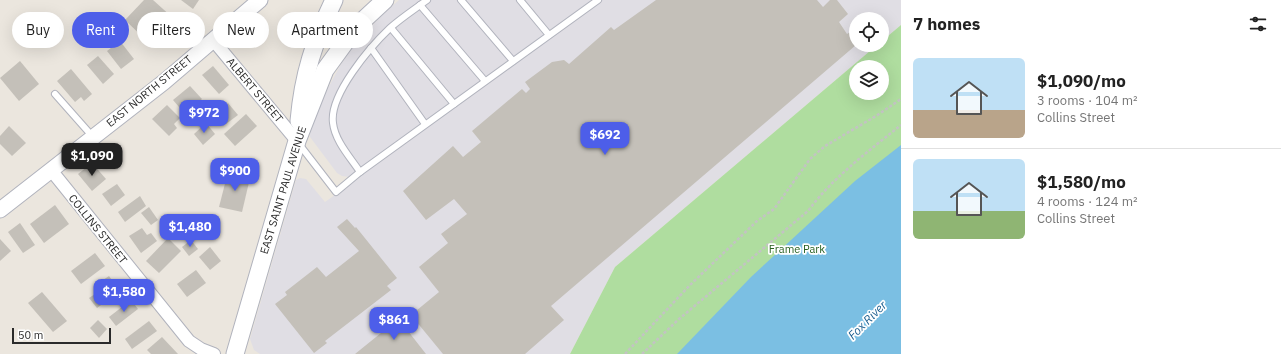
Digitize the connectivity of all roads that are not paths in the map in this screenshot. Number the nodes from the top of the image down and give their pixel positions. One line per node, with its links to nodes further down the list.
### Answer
1 (260, 0): 9 (street, EAST NORTH STREET)
2 (334, 0): 22 (main road)
3 (385, 0): 22 (main road, EAST SAINT PAUL AVENUE)
4 (427, 0): 8 (lane)
5 (461, 0): 16 (lane)
6 (520, 0): 11 (lane)
7 (598, 0): 11 (lane)
8 (420, 5): 10 (lane); 17 (lane)
9 (246, 12)
10 (391, 28): 13 (lane); 19 (lane)
11 (549, 35): 16 (lane)
12 (213, 40): 21 (street, EAST NORTH STREET)
13 (373, 46)
14 (220, 48): 22 (street, ALBERT STREET)
15 (371, 48): 20 (lane); 24 (lane)
16 (512, 61): 17 (lane)
17 (485, 81): 19 (lane)
18 (55, 94): 21 (lane)
19 (454, 104): 20 (lane)
20 (425, 124): 24 (lane)
21 (93, 137): 23 (street, EAST NORTH STREET)
22 (296, 141): 24 (lane); 27 (main road, EAST SAINT PAUL AVENUE)
23 (51, 170): 25 (street, EAST NORTH STREET); 26 (street, COLLINS STREET)
24 (360, 172)
25 (0, 210)
26 (214, 354)
27 (235, 354)

